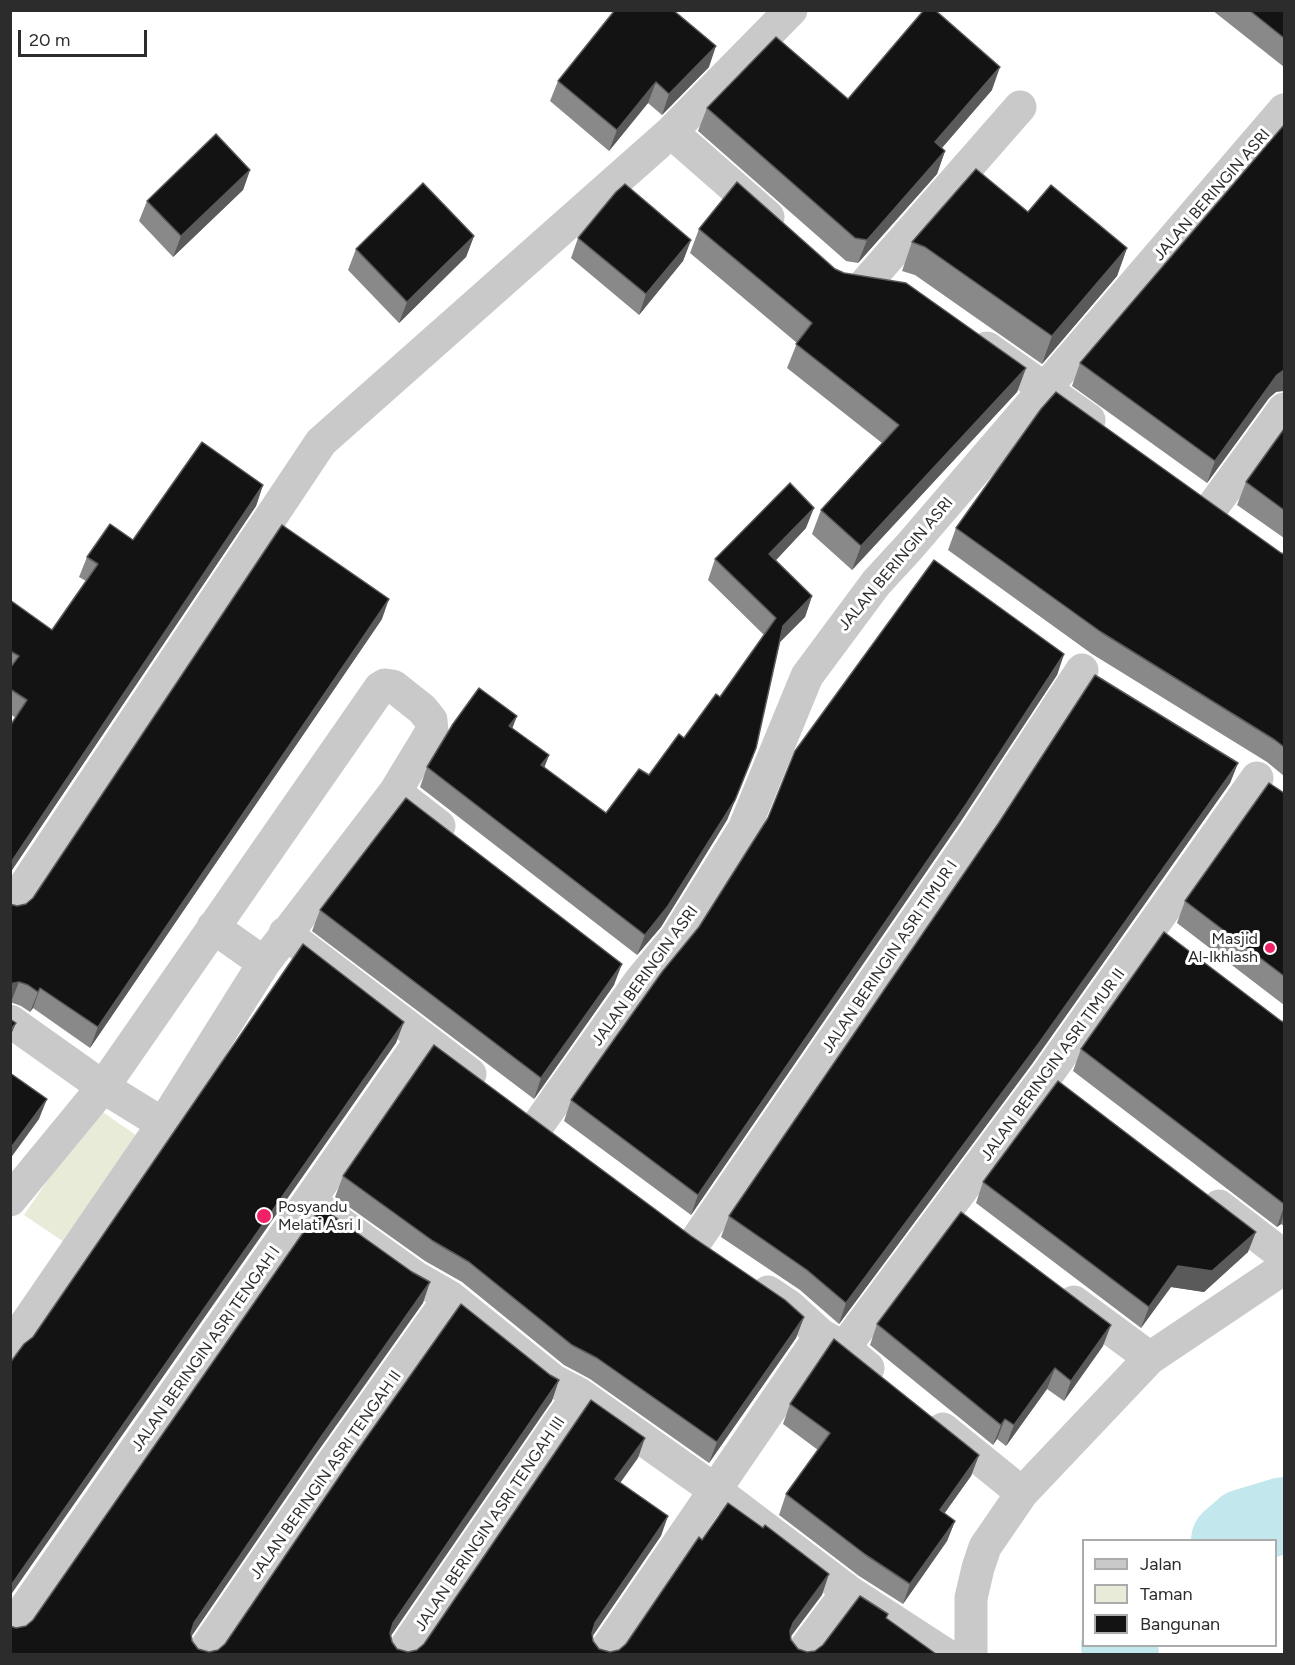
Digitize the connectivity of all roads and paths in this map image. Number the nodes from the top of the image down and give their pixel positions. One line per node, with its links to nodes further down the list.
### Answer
1 (791, 10): 4 (street)
2 (1020, 107): 6 (street)
3 (1284, 110): 8 (street, JALAN BERINGIN ASRI)
4 (671, 132): 5 (street); 20 (street)
5 (786, 233)
6 (904, 290)
7 (960, 330): 8 (street)
8 (1046, 389): 10 (street); 14 (street, JALAN BERINGIN ASRI)
9 (1284, 409): 12 (street)
10 (1110, 436)
11 (1183, 489): 12 (street)
12 (1211, 509): 13 (street)
13 (1239, 528)
14 (910, 546): 15 (street); 28 (street, JALAN BERINGIN ASRI)
15 (938, 567)
16 (1112, 688): 36 (street, JALAN BERINGIN ASRI TIMUR I)
17 (1228, 760): 33 (street, JALAN BERINGIN ASRI TIMUR II)
18 (395, 792): 19 (street); 21 (street); 22 (street)
19 (461, 843)
20 (10, 908)
21 (213, 927): 23 (street); 26 (street)
22 (285, 933): 23 (street); 25 (street)
23 (264, 963): 27 (street)
24 (10, 1021): 26 (street)
25 (422, 1039): 28 (street); 32 (street, JALAN BERINGIN ASRI TENGAH I)
26 (103, 1087): 27 (street); 31 (street)
27 (164, 1124): 42 (street)
28 (538, 1125): 29 (street)
29 (566, 1145)
30 (1199, 1191): 37 (street)
31 (10, 1200)
32 (309, 1201): 40 (street); 50 (street, JALAN BERINGIN ASRI TENGAH I)
33 (949, 1206): 35 (street); 41 (street, JALAN BERINGIN ASRI TIMUR II)
34 (667, 1221): 36 (street)
35 (976, 1227)
36 (695, 1242): 41 (street)
37 (1284, 1256)
38 (1284, 1268): 43 (street)
39 (1047, 1282): 43 (street)
40 (450, 1297): 45 (street); 51 (street, JALAN BERINGIN ASRI TENGAH II)
41 (833, 1342): 44 (street); 47 (street, JALAN BERINGIN ASRI TIMUR II)
42 (10, 1347)
43 (1150, 1358): 48 (street)
44 (889, 1385)
45 (579, 1394): 47 (street); 52 (street, JALAN BERINGIN ASRI TENGAH III)
46 (924, 1414): 48 (street)
47 (716, 1491): 49 (street); 53 (street, JALAN BERINGIN ASRI TIMUR II)
48 (1022, 1493): 56 (street)
49 (848, 1592): 54 (street); 55 (street)
50 (10, 1630)
51 (202, 1654)
52 (401, 1654)
53 (603, 1654)
54 (801, 1654)
55 (945, 1654)
56 (971, 1654)

